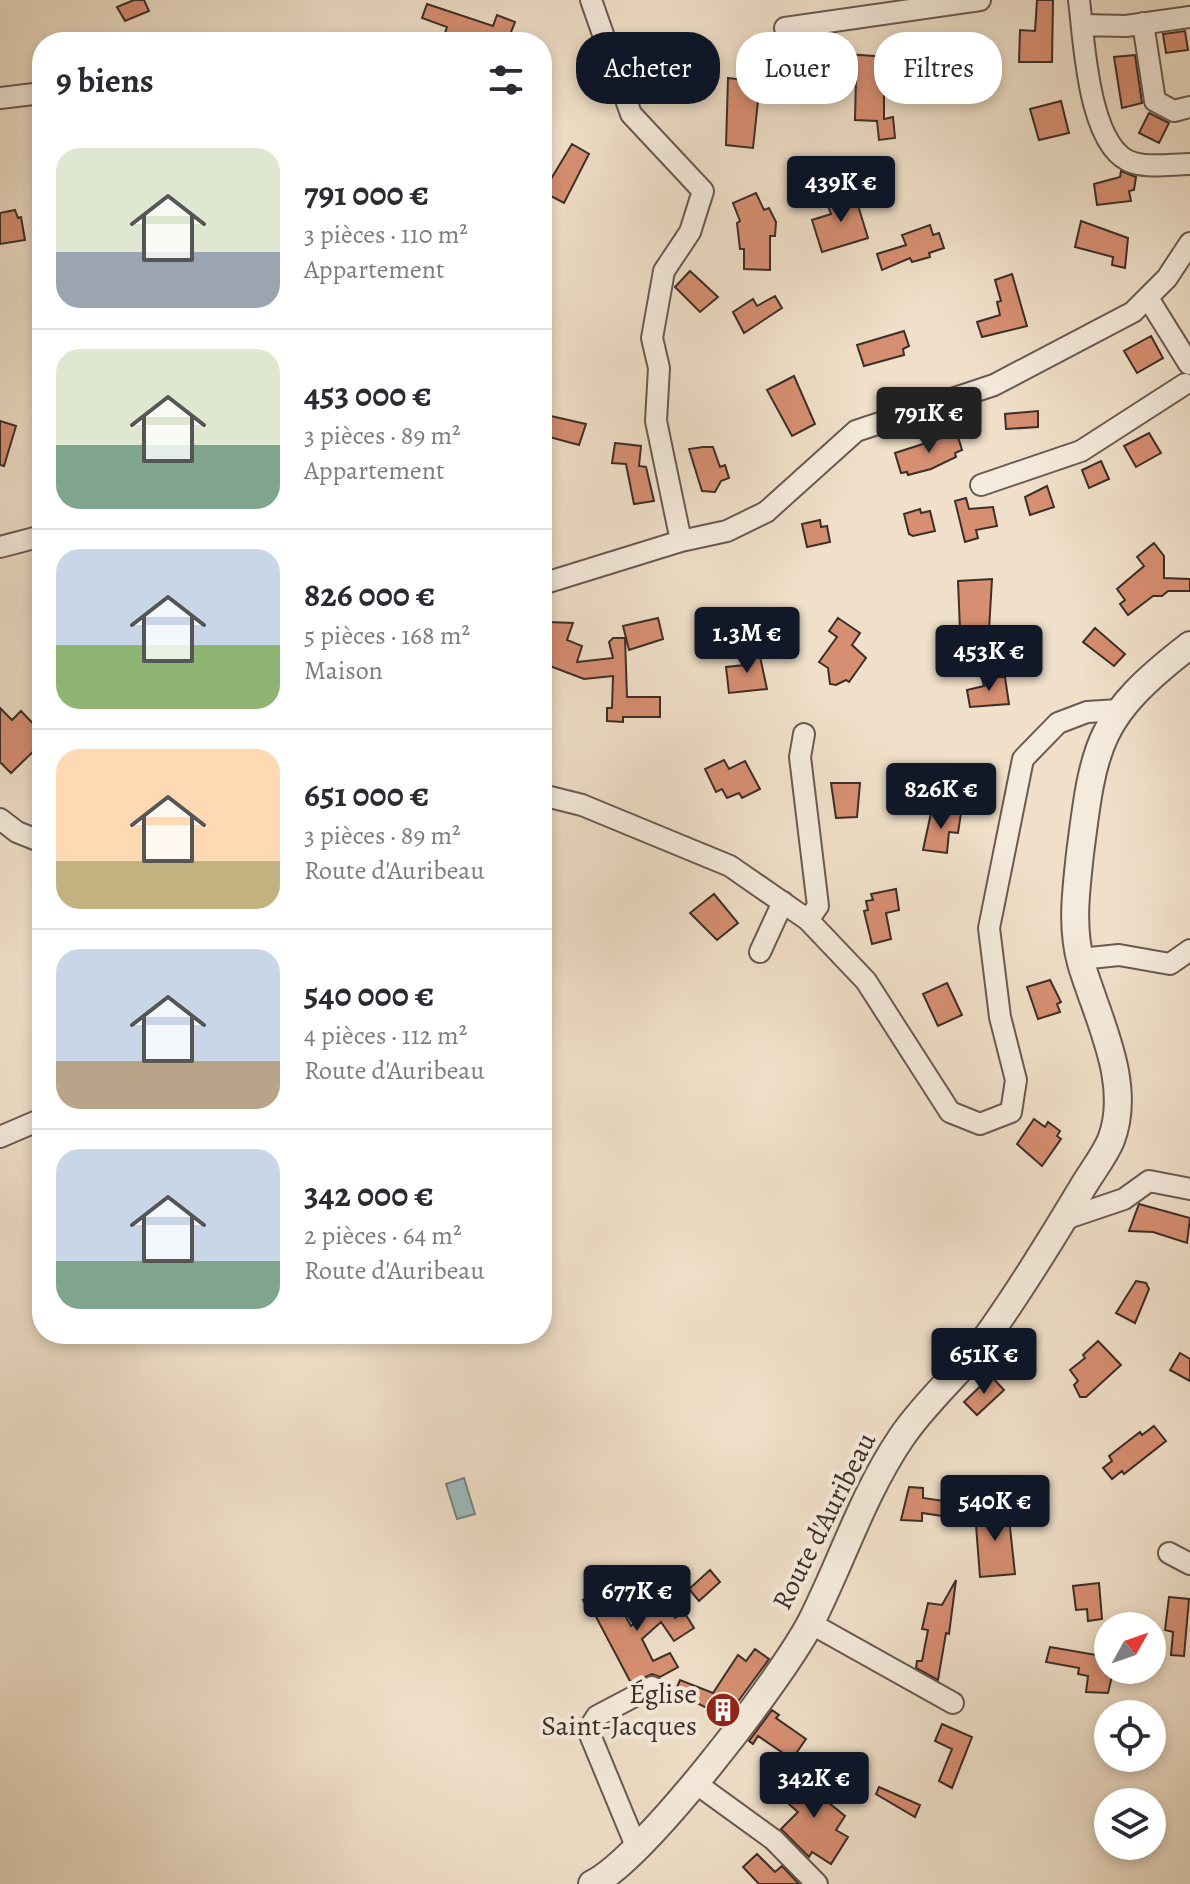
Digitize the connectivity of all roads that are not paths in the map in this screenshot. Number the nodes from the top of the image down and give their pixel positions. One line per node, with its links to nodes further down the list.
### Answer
1 (591, 0): 18 (street)
2 (980, 0): 4 (street)
3 (1079, 0): 7 (street)
4 (897, 6): 8 (street)
5 (1190, 17): 6 (street)
6 (1143, 23): 7 (street); 11 (street)
7 (1082, 25): 12 (street)
8 (785, 28)
9 (32, 94): 10 (street)
10 (0, 98)
11 (1190, 107)
12 (1190, 164)
13 (1190, 243): 14 (street)
14 (1148, 298): 15 (street); 18 (street)
15 (1188, 375): 16 (street)
16 (981, 485)
17 (32, 539): 19 (street)
18 (681, 541): 20 (street)
19 (0, 547)
20 (552, 581)
21 (1190, 645): 22 (street, Route d'Auribeau)
22 (1118, 710): 28 (street); 31 (street, Route d'Auribeau)
23 (804, 734): 28 (street)
24 (552, 798): 27 (street)
25 (0, 819): 26 (street)
26 (32, 838)
27 (783, 902): 28 (street); 30 (street)
28 (808, 920)
29 (1190, 950): 31 (street)
30 (760, 952)
31 (1080, 959): 35 (street, Route d'Auribeau)
32 (32, 1123): 33 (street)
33 (0, 1137)
34 (1190, 1189): 35 (street)
35 (1062, 1220): 38 (street, Route d'Auribeau)
36 (1169, 1553): 37 (street)
37 (1190, 1564)
38 (810, 1623): 40 (street); 41 (street, Route d'Auribeau)
39 (652, 1687): 42 (street)
40 (953, 1703)
41 (694, 1782): 42 (street, Route d'Auribeau); 44 (street)
42 (636, 1846): 43 (street, Route d'Auribeau)
43 (592, 1884)
44 (817, 1884)

